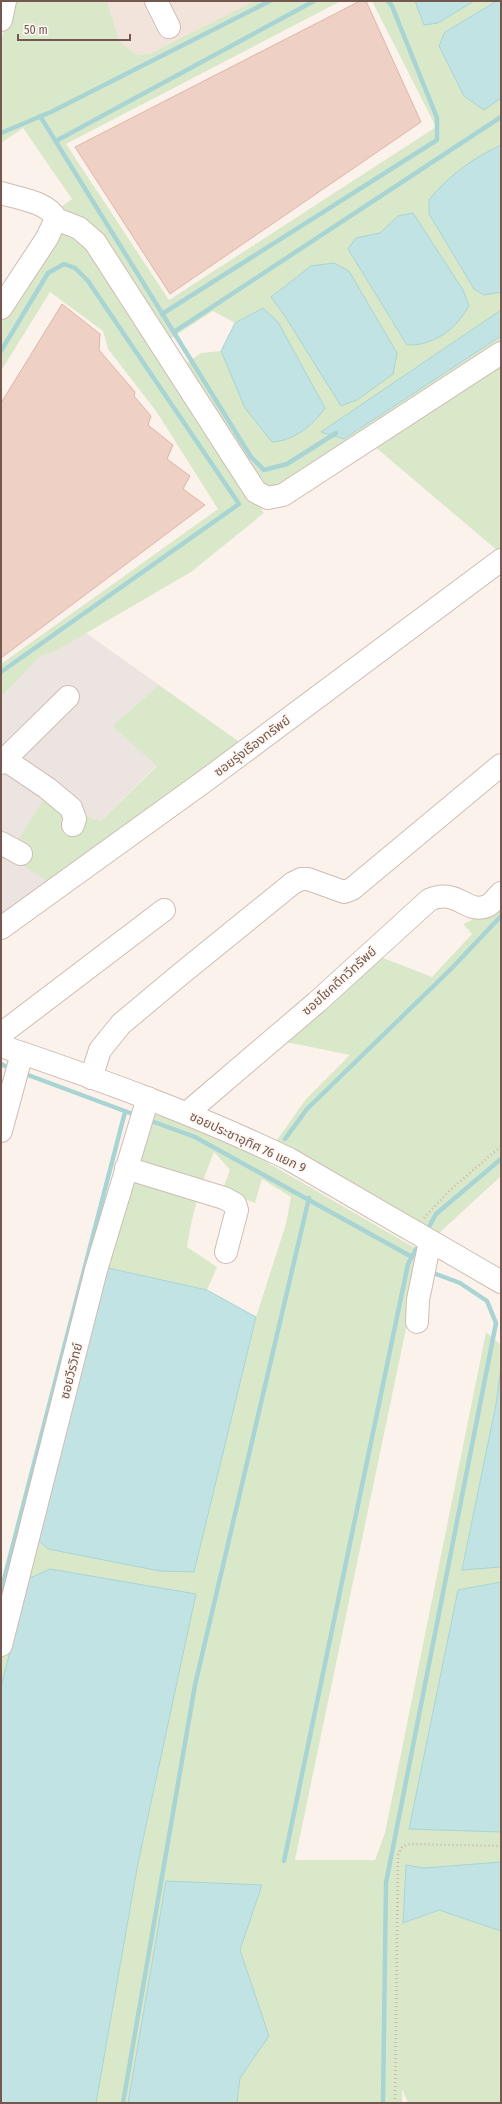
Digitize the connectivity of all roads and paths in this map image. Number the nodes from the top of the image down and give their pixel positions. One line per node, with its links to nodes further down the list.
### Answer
1 (5, 1): 3 (street)
2 (156, 1): 4 (street)
3 (1, 20)
4 (168, 28)
5 (1, 193): 6 (street)
6 (56, 219): 7 (street); 8 (street)
7 (1, 308)
8 (501, 353)
9 (501, 560): 18 (street, ซอยรุ่งเรืองทรัพย์)
10 (68, 697): 11 (street)
11 (2, 760): 13 (street)
12 (501, 765): 22 (street)
13 (73, 825)
14 (1, 844): 15 (street)
15 (21, 854)
16 (501, 894): 24 (street, ซอยโชคดีทวีทรัพย์)
17 (164, 910): 19 (street)
18 (1, 928)
19 (1, 1034)
20 (1, 1046): 21 (street, ซอยประชาอุทิศ 76 แยก 9)
21 (22, 1053): 22 (street, ซอยประชาอุทิศ 76 แยก 9); 25 (street)
22 (91, 1078): 23 (street, ซอยประชาอุทิศ 76 แยก 9)
23 (148, 1098): 24 (street, ซอยประชาอุทิศ 76 แยก 9); 27 (street, ซอยวีรวิทย์)
24 (186, 1113): 28 (street, ซอยประชาอุทิศ 76 แยก 9)
25 (1, 1131)
26 (501, 1146): 28 (path)
27 (126, 1168): 29 (street); 32 (street, ซอยวีรวิทย์)
28 (422, 1236): 30 (street, ซอยประชาอุทิศ 76 แยก 9); 31 (street)
29 (226, 1252)
30 (501, 1282)
31 (417, 1322)
32 (1, 1646)
33 (501, 1846): 34 (path)
34 (395, 2103)

